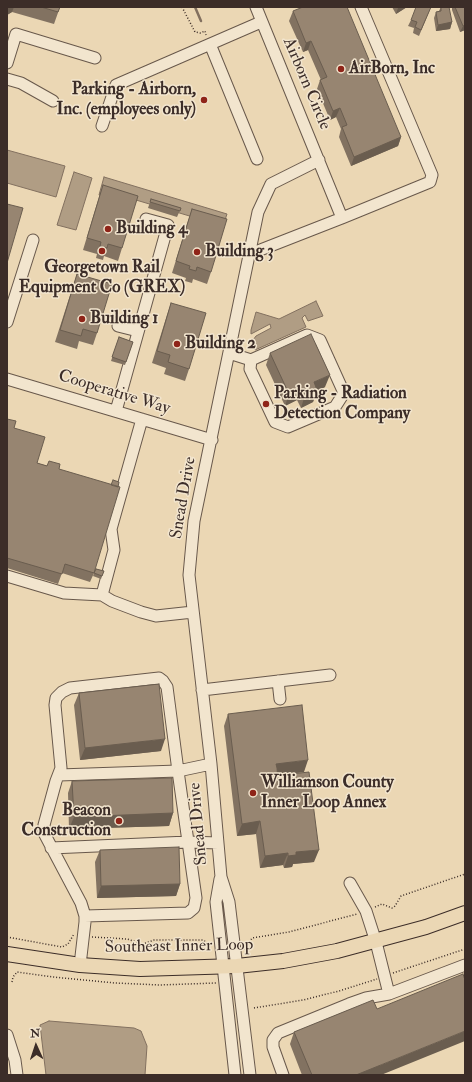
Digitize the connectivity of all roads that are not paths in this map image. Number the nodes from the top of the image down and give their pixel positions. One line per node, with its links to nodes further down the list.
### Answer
1 (256, 7): 3 (street, Airborn Circle)
2 (361, 7): 12 (street)
3 (261, 22): 4 (street); 11 (street, Airborn Circle)
4 (210, 44): 9 (street); 10 (street)
5 (95, 58): 6 (street)
6 (7, 63)
7 (7, 79): 8 (street)
8 (53, 101)
9 (102, 126)
10 (257, 159)
11 (318, 160): 12 (street, Airborn Circle); 15 (street, Snead Drive)
12 (342, 218): 15 (street)
13 (146, 219): 18 (street)
14 (33, 240): 16 (street)
15 (250, 254): 19 (street, Snead Drive)
16 (7, 322)
17 (118, 326): 18 (street)
18 (138, 331): 22 (street)
19 (230, 354): 20 (street); 24 (street, Snead Drive)
20 (251, 360): 20 (street)
21 (7, 379): 22 (street, Cooperative Way)
22 (116, 411): 23 (street, Cooperative Way)
23 (142, 419): 24 (street, Cooperative Way); 26 (street)
24 (212, 440): 27 (street, Snead Drive)
25 (7, 576): 26 (street)
26 (102, 595): 27 (street)
27 (193, 612): 30 (street, Snead Drive)
28 (330, 675): 29 (street)
29 (278, 681): 30 (street); 31 (street)
30 (202, 690): 32 (street, Snead Drive)
31 (280, 699)
32 (211, 764): 33 (street); 36 (street, Snead Drive)
33 (178, 771): 34 (street); 34 (street); 35 (street)
34 (59, 775): 37 (street)
35 (188, 842): 36 (street); 37 (street); 41 (street)
36 (218, 843): 38 (street, Snead Drive)
37 (51, 848): 41 (street)
38 (221, 877): 46 (street, Snead Drive); 47 (street, Snead Drive)
39 (350, 883): 42 (street)
40 (465, 913): 42 (main road, Southeast Inner Loop)
41 (85, 916): 44 (street)
42 (376, 942): 46 (main road, Southeast Inner Loop); 48 (street)
43 (7, 954): 44 (main road, Southeast Inner Loop)
44 (80, 965): 47 (main road, Southeast Inner Loop)
45 (465, 965): 48 (street)
46 (237, 966): 47 (main road, Southeast Inner Loop); 52 (street, Snead Drive)
47 (222, 968): 51 (street, Snead Drive)
48 (389, 994): 53 (street)
49 (7, 1035): 50 (street)
50 (17, 1075)
51 (235, 1075)
52 (250, 1075)
53 (282, 1075)

